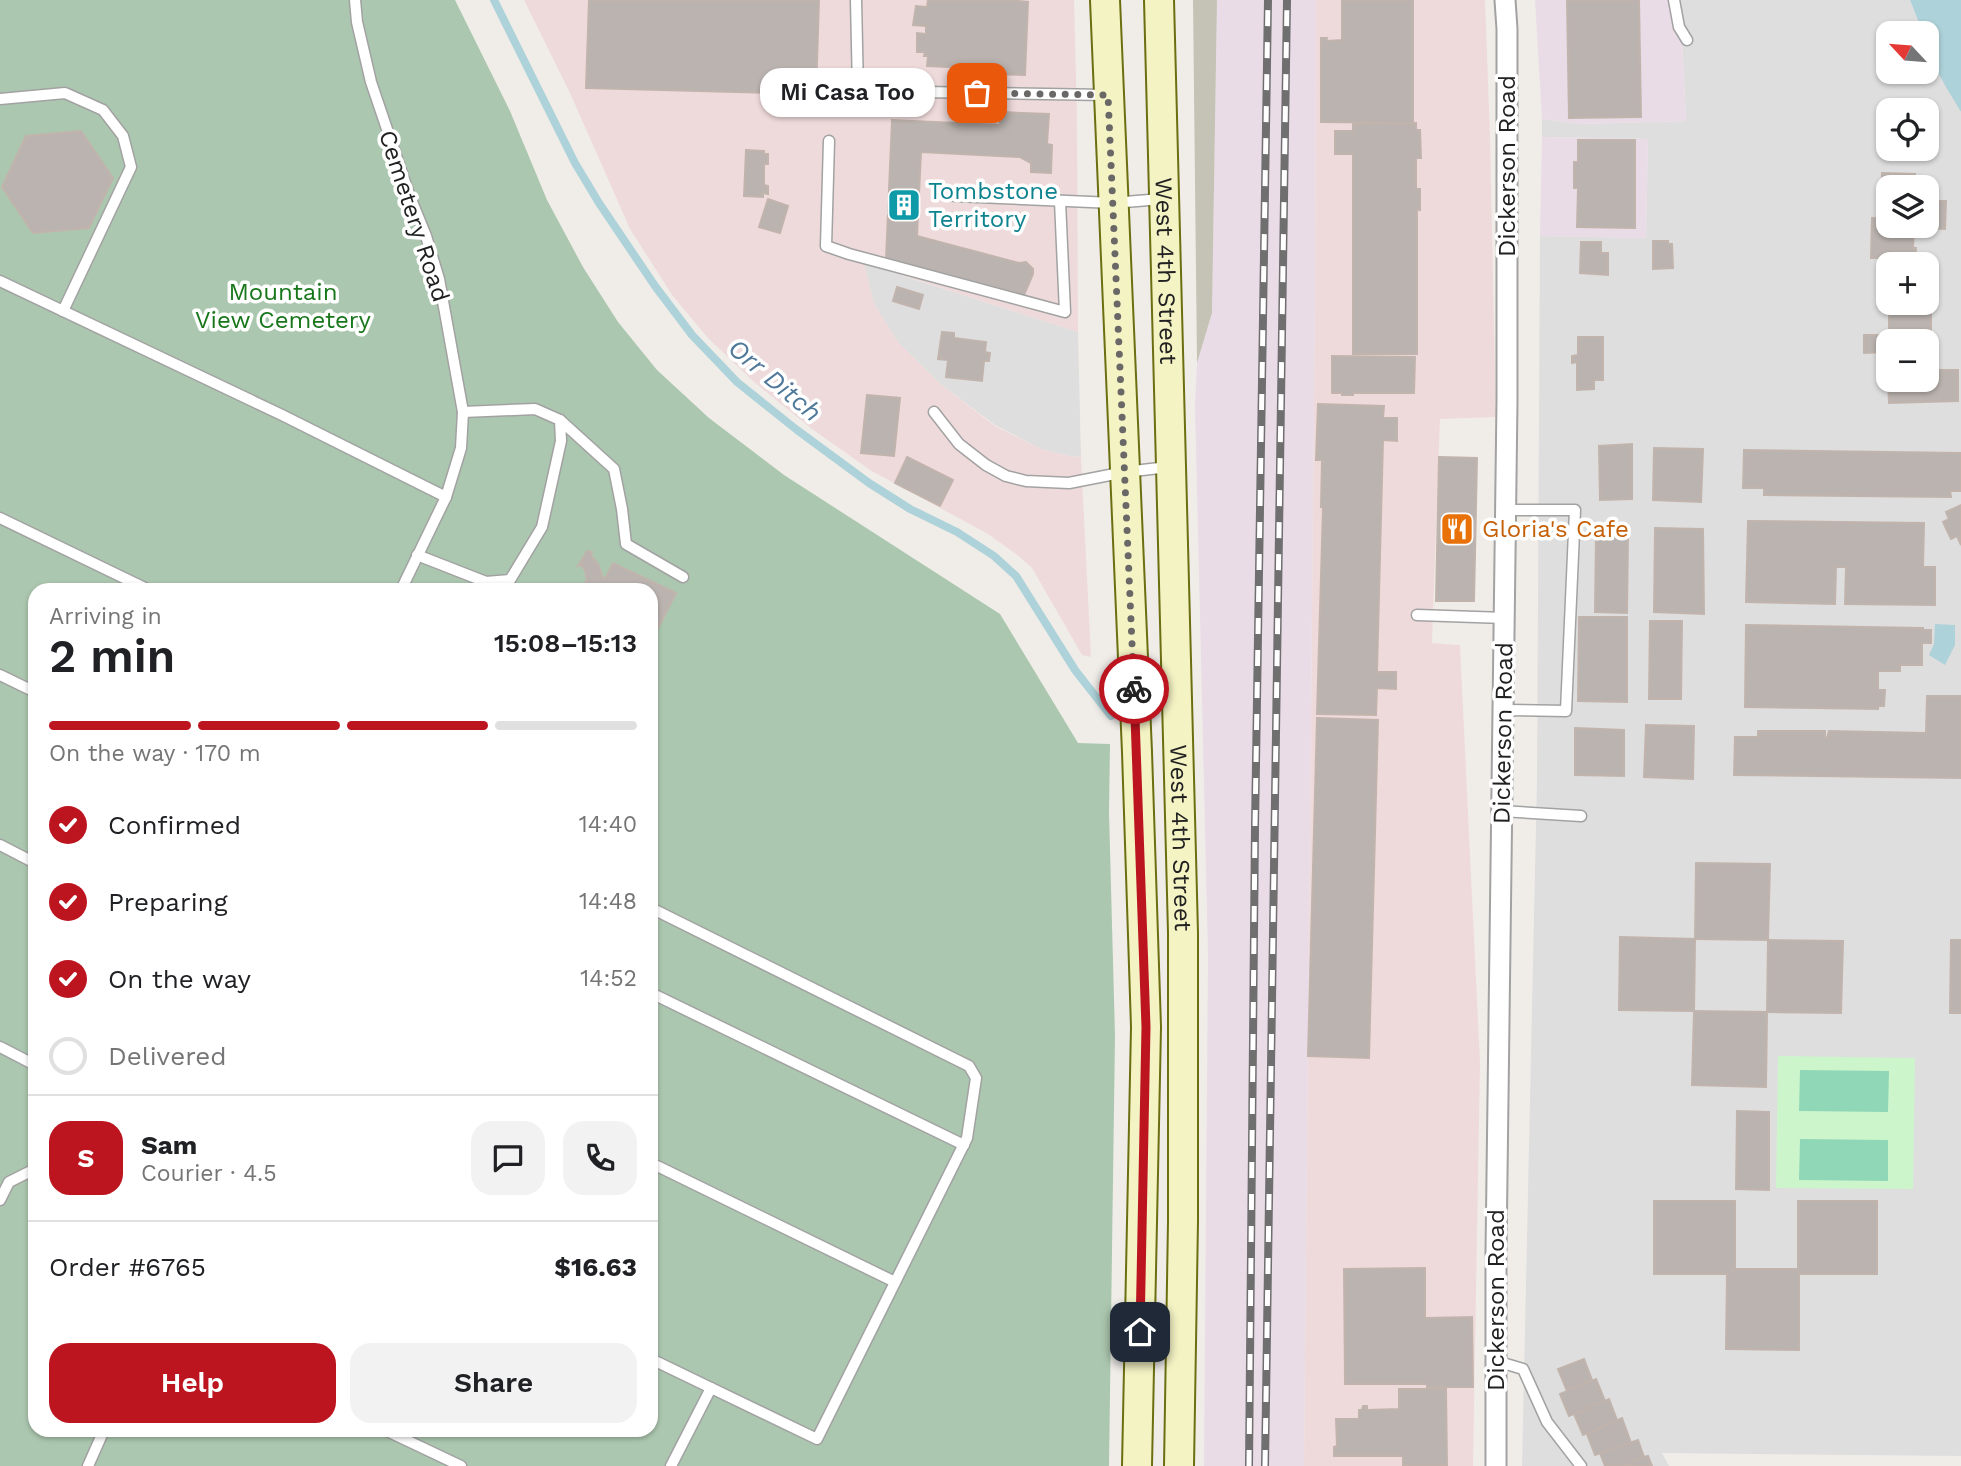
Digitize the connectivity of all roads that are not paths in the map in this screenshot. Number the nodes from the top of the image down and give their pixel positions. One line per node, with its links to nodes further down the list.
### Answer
1 (355, 0): 17 (lane, Cemetery Road)
2 (856, 0): 8 (lane)
3 (1105, 0): 8 (main road, West 4th Street)
4 (1159, 0): 12 (main road, West 4th Street)
5 (1505, 0): 23 (street, Dickerson Road)
6 (1674, 0): 7 (lane)
7 (1687, 40)
8 (1108, 95): 14 (main road, West 4th Street)
9 (0, 99): 16 (lane)
10 (829, 141): 13 (lane)
11 (955, 197): 13 (lane)
12 (1165, 198): 14 (lane); 20 (main road, West 4th Street)
13 (1060, 201): 14 (lane)
14 (1113, 203): 21 (main road, West 4th Street)
15 (0, 281): 16 (lane)
16 (62, 311): 22 (lane)
17 (463, 412): 19 (lane); 22 (lane, Cemetery Road)
18 (934, 412): 21 (lane)
19 (560, 420): 25 (lane); 26 (lane)
20 (1172, 466): 21 (lane); 56 (main road, West 4th Street)
21 (1125, 472): 55 (main road, West 4th Street)
22 (446, 497): 25 (lane, Cemetery Road)
23 (1506, 510): 30 (street, Dickerson Road); 33 (lane)
24 (0, 518): 27 (lane)
25 (417, 555): 28 (lane, Cemetery Road)
26 (682, 577)
27 (135, 583)
28 (404, 583)
29 (1418, 615): 30 (lane)
30 (1504, 618): 33 (street, Dickerson Road)
31 (0, 675): 32 (lane)
32 (28, 689)
33 (1503, 710): 34 (street, Dickerson Road)
34 (1502, 811): 35 (lane); 47 (street, Dickerson Road)
35 (1581, 816)
36 (0, 845): 37 (lane)
37 (28, 859)
38 (658, 911): 42 (lane)
39 (658, 996): 42 (lane)
40 (0, 1047): 41 (lane)
41 (28, 1061)
42 (964, 1146): 46 (lane)
43 (658, 1166): 46 (lane)
44 (28, 1172): 45 (lane)
45 (0, 1200)
46 (895, 1282): 49 (lane)
47 (1496, 1361): 57 (street, Dickerson Road); 58 (lane)
48 (658, 1362): 49 (lane)
49 (711, 1388): 54 (lane)
50 (101, 1437): 52 (lane)
51 (400, 1437): 53 (lane)
52 (88, 1466)
53 (461, 1466)
54 (671, 1466)
55 (1137, 1466)
56 (1179, 1466)
57 (1496, 1466)
58 (1581, 1466)

